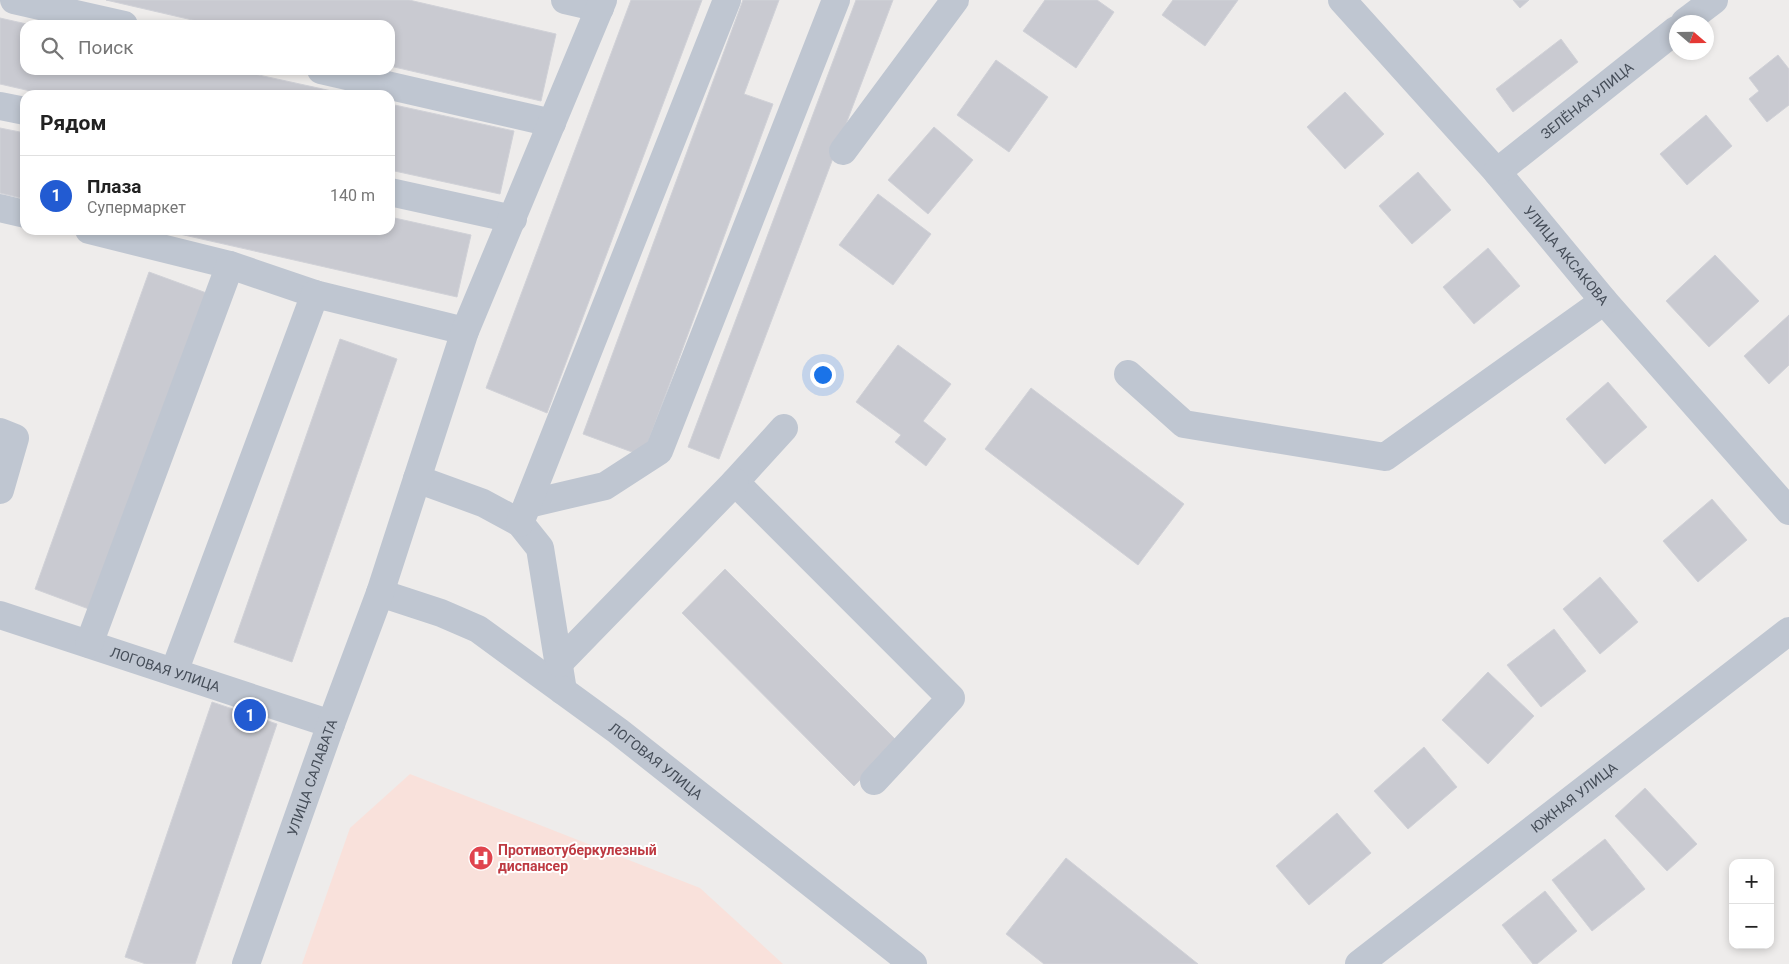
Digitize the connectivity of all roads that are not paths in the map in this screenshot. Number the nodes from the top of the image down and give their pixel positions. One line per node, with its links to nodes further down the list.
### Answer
1 (14, 0): 10 (street)
2 (564, 0): 8 (street)
3 (727, 0): 34 (street)
4 (836, 0): 34 (street)
5 (955, 0): 16 (street)
6 (1342, 0): 17 (street, УЛИЦА АКСАКОВА)
7 (1714, 0): 9 (street)
8 (601, 4): 15 (street, УЛИЦА САЛАВАТА)
9 (1694, 15)
10 (102, 20)
11 (1669, 36): 17 (street, ЗЕЛЁНАЯ УЛИЦА)
12 (343, 75): 15 (street)
13 (0, 106): 14 (street)
14 (20, 110)
15 (552, 123): 21 (street, УЛИЦА САЛАВАТА)
16 (844, 151)
17 (1497, 172): 25 (street, УЛИЦА АКСАКОВА)
18 (395, 193): 21 (street)
19 (0, 208): 20 (street)
20 (20, 213)
21 (512, 219): 26 (street, УЛИЦА САЛАВАТА)
22 (109, 235): 23 (street)
23 (230, 265): 24 (street); 38 (street)
24 (316, 294): 26 (street); 40 (street)
25 (1604, 301): 27 (street); 33 (street, УЛИЦА АКСАКОВА)
26 (465, 332): 30 (street, УЛИЦА САЛАВАТА)
27 (1128, 374)
28 (784, 428): 31 (street)
29 (0, 432): 32 (street)
30 (416, 479): 34 (street); 35 (street, УЛИЦА САЛАВАТА)
31 (735, 482): 39 (street); 43 (street)
32 (0, 490)
33 (1789, 511)
34 (524, 513): 39 (street)
35 (380, 593): 41 (street, ЛОГОВАЯ УЛИЦА); 42 (street, УЛИЦА САЛАВАТА)
36 (0, 615): 38 (street, ЛОГОВАЯ УЛИЦА)
37 (1789, 631): 46 (street, ЮЖНАЯ УЛИЦА)
38 (89, 644): 40 (street, ЛОГОВАЯ УЛИЦА)
39 (559, 663): 41 (street)
40 (174, 672): 42 (street, ЛОГОВАЯ УЛИЦА)
41 (563, 691): 45 (street, ЛОГОВАЯ УЛИЦА)
42 (331, 724): 44 (street, УЛИЦА САЛАВАТА)
43 (874, 781)
44 (246, 964)
45 (913, 964)
46 (1359, 964)

